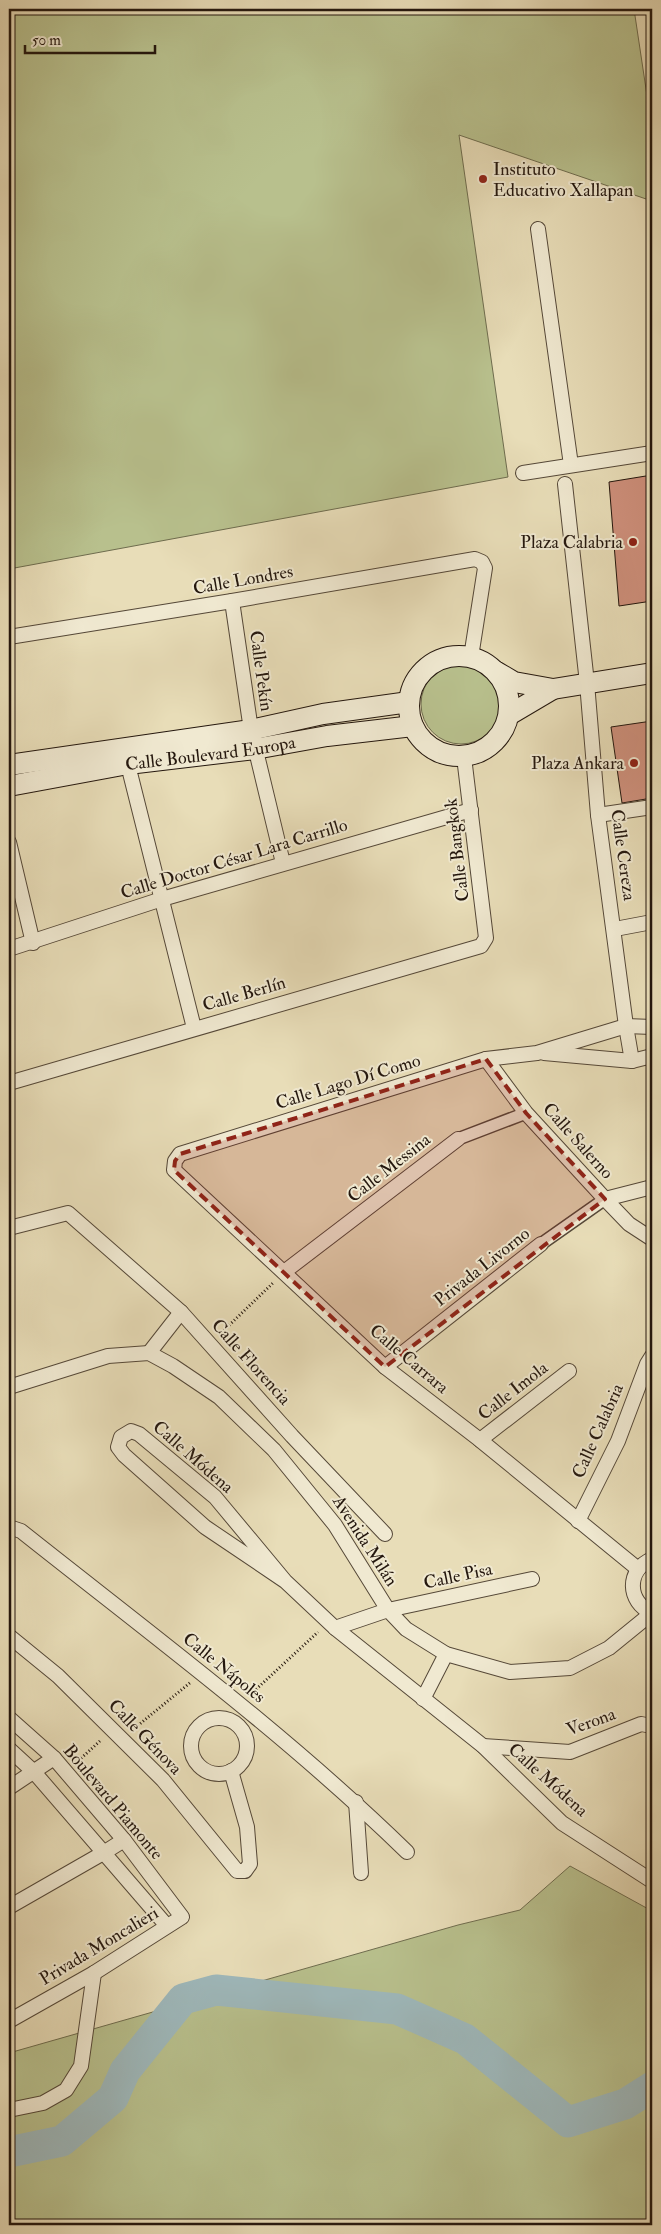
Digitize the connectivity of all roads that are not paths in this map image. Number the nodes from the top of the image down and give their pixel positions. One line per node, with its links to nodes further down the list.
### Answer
1 (538, 229): 3 (street)
2 (652, 453): 3 (street)
3 (571, 465): 4 (street)
4 (523, 473)
5 (565, 484): 11 (street, Calle Cereza)
6 (232, 602): 7 (street, Calle Londres); 8 (street, Calle Londres); 18 (street, Calle Pekín)
7 (9, 637)
8 (471, 657): 9 (main road); 13 (main road)
9 (497, 672): 12 (main road); 15 (main road)
10 (652, 674): 11 (main road)
11 (587, 684): 12 (main road); 25 (street, Calle Cereza)
12 (553, 689): 15 (main road)
13 (409, 702): 14 (main road, Calle Boulevard Europa); 16 (main road)
14 (323, 714): 17 (main road); 18 (main road, Calle Boulevard Europa)
15 (509, 715): 20 (main road)
16 (413, 726): 17 (main road, Calle Boulevard Europa); 20 (main road)
17 (327, 736): 18 (main road, Calle Boulevard Europa)
18 (253, 740): 19 (main road, Calle Boulevard Europa); 27 (street, Calle Pekín)
19 (126, 756): 21 (main road, Calle Boulevard Europa); 22 (main road, Calle Boulevard Europa); 28 (street)
20 (464, 757): 24 (street, Calle Bangkok)
21 (9, 765)
22 (9, 786)
23 (652, 807): 25 (street)
24 (471, 810): 27 (street, Calle Doctor César Lara Carrillo); 31 (street, Calle Bangkok)
25 (598, 815): 30 (street, Calle Cereza)
26 (9, 842): 32 (street)
27 (283, 863): 28 (street, Calle Doctor César Lara Carrillo)
28 (162, 899): 32 (street, Calle Doctor César Lara Carrillo); 36 (street)
29 (652, 922): 30 (street)
30 (614, 928): 34 (street, Calle Cereza)
31 (486, 938): 36 (street, Calle Berlín)
32 (33, 942): 33 (street, Calle Doctor César Lara Carrillo)
33 (9, 949)
34 (626, 1026): 35 (street, Calle Lago Dí Como); 37 (street, Calle Lago Dí Como); 40 (street, Calle Cereza)
35 (652, 1027)
36 (194, 1028): 41 (street, Calle Berlín)
37 (537, 1053): 39 (street, Calle Lago Dí Como); 40 (street, Calle Lago Dí Como)
38 (652, 1056): 40 (street, Calle Lago Dí Como)
39 (486, 1059): 42 (street, Calle Salerno); 44 (street, Calle Lago Dí Como)
40 (632, 1061)
41 (9, 1083)
42 (526, 1113): 43 (street, Calle Messina); 46 (street, Calle Salerno)
43 (458, 1139): 50 (street, Calle Messina)
44 (175, 1161): 50 (street, Calle Carrara)
45 (652, 1187): 46 (street)
46 (605, 1199): 48 (street, Calle Salerno); 49 (street, Privada Livorno)
47 (9, 1228): 51 (street, Calle Florencia)
48 (652, 1239)
49 (541, 1244): 54 (street, Privada Livorno)
50 (284, 1272): 54 (street, Calle Carrara)
51 (181, 1312): 52 (street); 57 (street, Calle Florencia)
52 (149, 1353): 56 (street); 59 (street, Avenida Milán)
53 (652, 1356): 61 (street, Calle Calabria)
54 (384, 1366): 58 (street, Calle Carrara)
55 (569, 1371): 58 (street, Calle Imola)
56 (9, 1386)
57 (292, 1436): 59 (street); 63 (street, Calle Florencia)
58 (480, 1440): 61 (street, Calle Carrara)
59 (274, 1450): 68 (street, Avenida Milán)
60 (9, 1519): 62 (street, Calle Nápoles)
61 (578, 1521): 65 (street, Calle Carrara)
62 (15, 1529): 74 (street, Calle Nápoles)
63 (385, 1534)
64 (652, 1559): 65 (street)
65 (638, 1569): 69 (street)
66 (532, 1579): 68 (street, Calle Pisa)
67 (285, 1581): 67 (street, Calle Módena); 70 (street, Calle Módena)
68 (388, 1610): 70 (street, Calle Pisa); 72 (street, Avenida Milán)
69 (652, 1613): 72 (street, Avenida Milán)
70 (332, 1626): 73 (street, Calle Módena)
71 (9, 1636): 82 (street, Calle Génova)
72 (446, 1654): 73 (street)
73 (423, 1699): 78 (street, Calle Módena)
74 (244, 1708): 76 (street); 84 (street, Calle Nápoles)
75 (9, 1718): 80 (street, Boulevard Piamonte)
76 (239, 1725): 82 (street); 82 (street)
77 (652, 1726): 78 (street, Verona)
78 (483, 1746): 89 (street, Calle Módena)
79 (9, 1750): 81 (street)
80 (54, 1758): 81 (street); 85 (street, Boulevard Piamonte)
81 (34, 1772): 83 (street); 86 (street)
82 (231, 1772)
83 (9, 1788)
84 (356, 1802): 87 (street, Calle Nápoles); 88 (street)
85 (124, 1840): 86 (street); 91 (street, Boulevard Piamonte)
86 (105, 1852): 90 (street); 92 (street)
87 (406, 1852)
88 (360, 1873)
89 (652, 1881)
90 (9, 1907)
91 (182, 1917): 92 (street, Privada Moncalieri)
92 (167, 1926): 93 (street, Privada Moncalieri)
93 (94, 1973): 94 (street, Privada Moncalieri); 95 (street)
94 (9, 2021)
95 (9, 2110)

